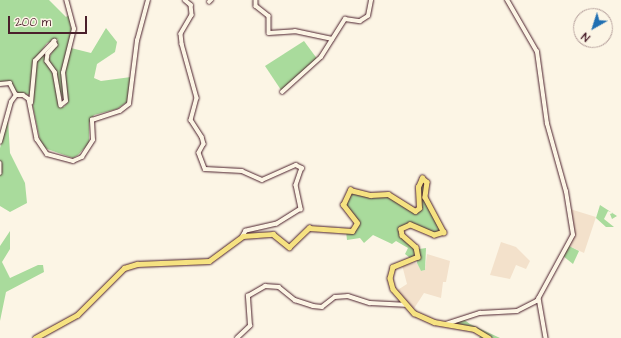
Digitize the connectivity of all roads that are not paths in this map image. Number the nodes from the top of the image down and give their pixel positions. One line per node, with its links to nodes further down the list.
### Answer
1 (66, 0): 13 (street)
2 (148, 0): 13 (street)
3 (185, 0): 8 (street)
4 (189, 0): 8 (street)
5 (256, 0): 9 (street)
6 (371, 0): 9 (street)
7 (507, 0): 18 (street)
8 (191, 5): 17 (street)
9 (332, 39): 11 (street)
10 (0, 84): 12 (street)
11 (282, 92)
12 (16, 96): 13 (street); 14 (street)
13 (31, 105)
14 (0, 142)
15 (0, 163): 16 (street)
16 (0, 173)
17 (242, 236): 19 (main road); 21 (main road)
18 (539, 298): 20 (street); 24 (street)
19 (404, 305): 20 (main road); 22 (street)
20 (446, 324): 23 (main road)
21 (35, 338)
22 (237, 338)
23 (489, 338)
24 (546, 338)

